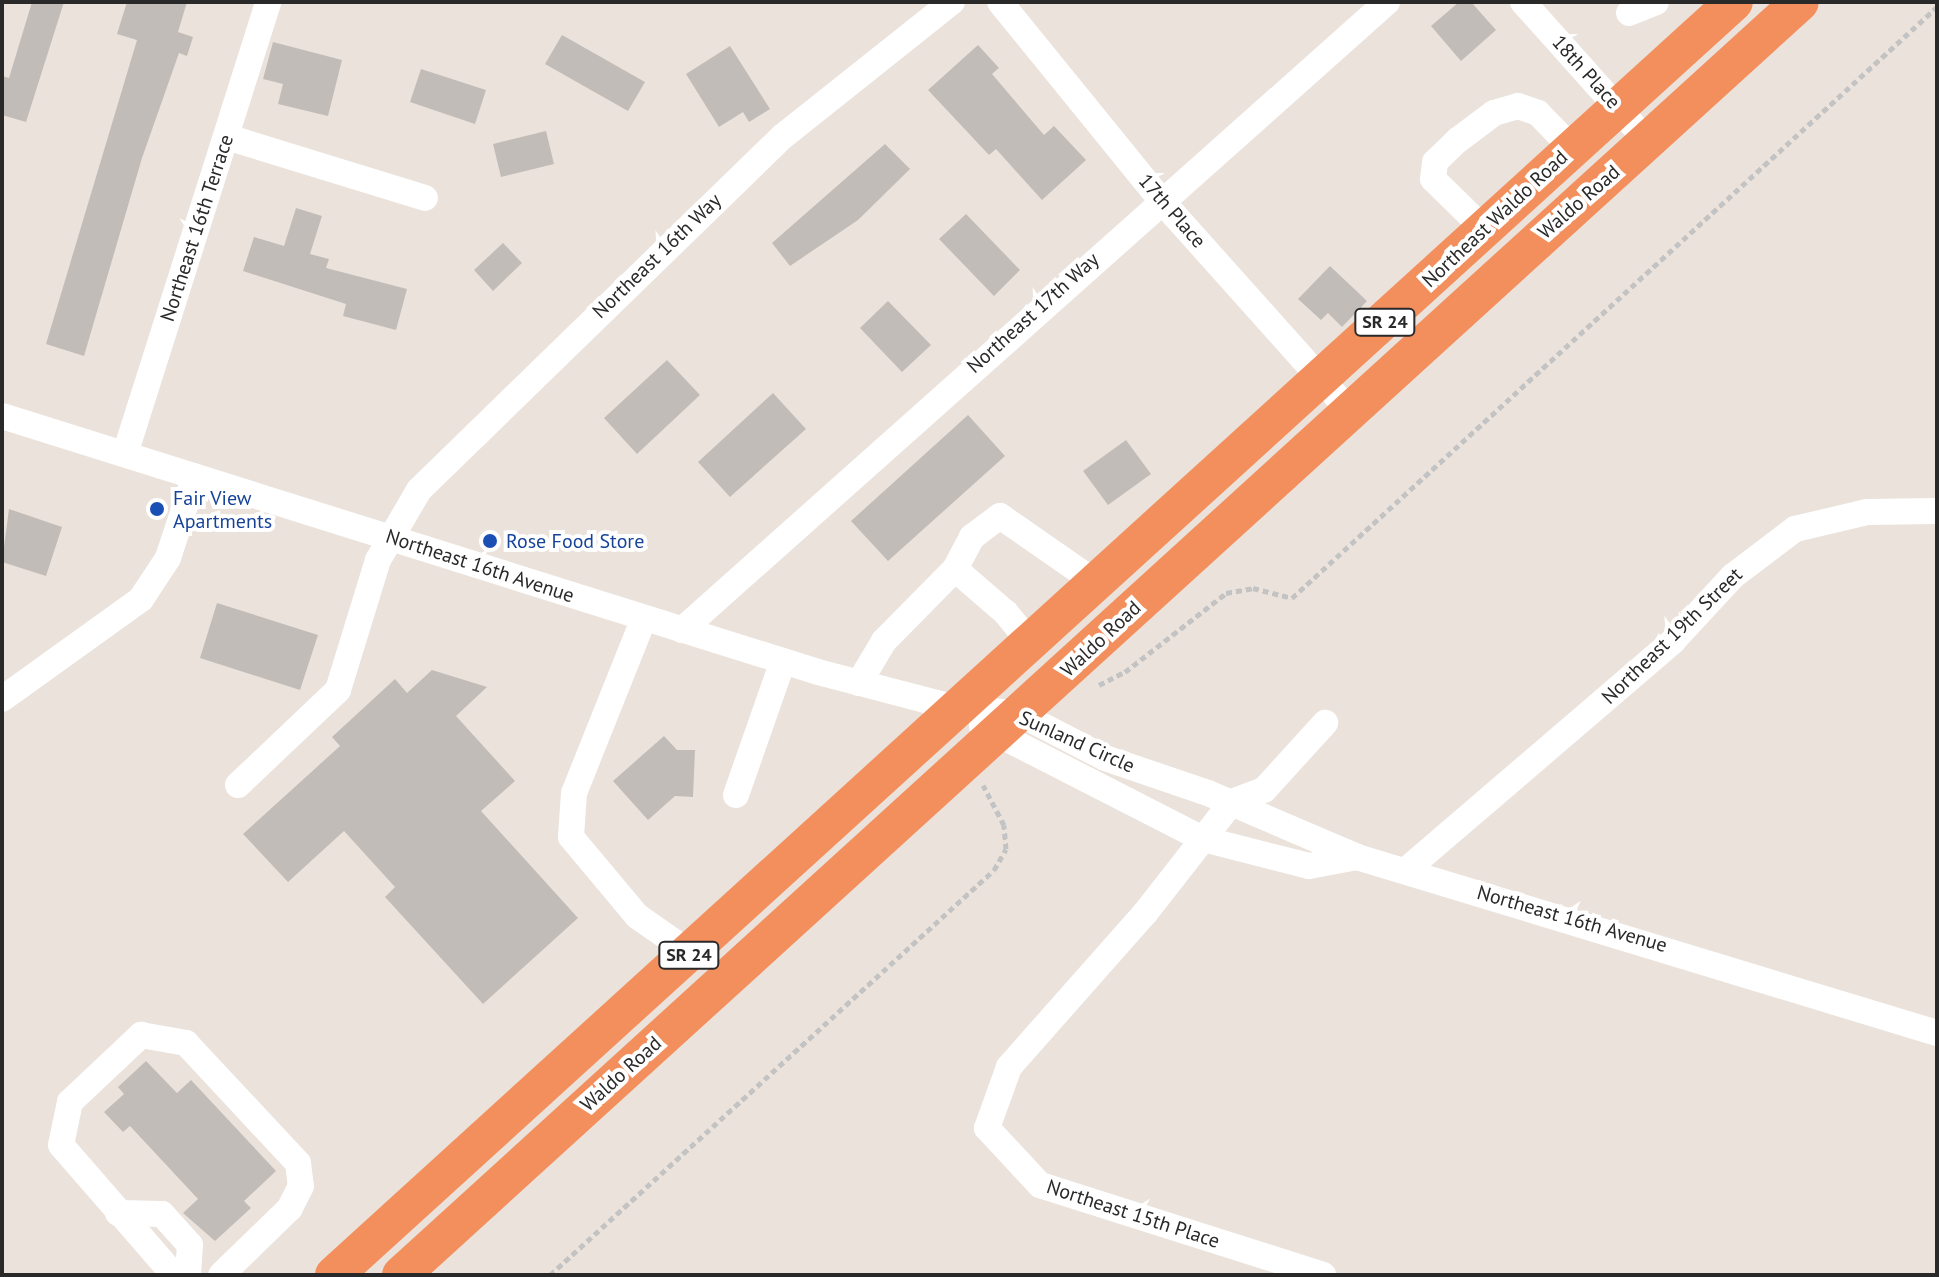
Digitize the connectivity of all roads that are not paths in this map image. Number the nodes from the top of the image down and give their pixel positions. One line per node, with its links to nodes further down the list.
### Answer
1 (268, 2): 11 (street, Northeast 16th Terrace)
2 (952, 2): 23 (street, Northeast 16th Way)
3 (1000, 2): 15 (street, 17th Place)
4 (1387, 2): 15 (street, Northeast 17th Way)
5 (1523, 2): 10 (street, 18th Place)
6 (1656, 2): 9 (street)
7 (1734, 2): 10 (highway, Northeast Waldo Road / SR 24)
8 (1800, 2): 12 (highway, Waldo Road / SR 24)
9 (1629, 13)
10 (1617, 107): 12 (street, 18th Place); 13 (highway, Northeast Waldo Road / SR 24)
11 (227, 137): 14 (street); 20 (street, Northeast 16th Terrace)
12 (1648, 142): 18 (highway, Waldo Road / SR 24)
13 (1572, 148): 16 (highway, Northeast Waldo Road / SR 24); 16 (street)
14 (425, 198)
15 (1160, 199): 17 (street, 17th Place); 27 (street, Northeast 17th Way)
16 (1484, 229): 17 (highway, Northeast Waldo Road / SR 24)
17 (1322, 380): 18 (street, 17th Place); 25 (highway, Northeast Waldo Road / SR 24)
18 (1352, 414): 34 (highway, Waldo Road / SR 24)
19 (2, 416): 20 (street, Northeast 16th Avenue)
20 (125, 454): 21 (street, Northeast 16th Avenue)
21 (195, 476): 23 (street, Northeast 16th Avenue); 31 (street)
22 (1937, 511): 40 (street, Northeast 19th Street)
23 (389, 537): 26 (street, Northeast 16th Avenue); 35 (street, Northeast 16th Way)
24 (955, 569): 25 (street); 28 (street); 30 (street)
25 (1098, 584): 28 (highway, SR 24)
26 (644, 618): 27 (street, Northeast 16th Avenue); 41 (street)
27 (682, 630): 29 (street, Northeast 16th Avenue)
28 (1032, 645): 32 (highway, SR 24)
29 (783, 661): 30 (street, Northeast 16th Avenue); 36 (street)
30 (859, 683): 32 (street, Northeast 16th Avenue)
31 (2, 699)
32 (960, 709): 34 (street, Sunland Circle); 41 (highway, SR 24)
33 (1325, 723): 37 (street)
34 (1006, 724): 37 (street, Sunland Circle); 38 (street, Sunland Circle); 48 (highway, Waldo Road / SR 24)
35 (238, 785)
36 (736, 795)
37 (1232, 802): 38 (street); 39 (street, Sunland Circle)
38 (1203, 839): 39 (street, Northeast 16th Avenue); 49 (street, Northeast 15th Place)
39 (1357, 857): 40 (street, Northeast 16th Avenue)
40 (1405, 871): 42 (street, Northeast 16th Avenue)
41 (690, 953): 47 (highway, SR 24)
42 (1937, 1033)
43 (118, 1213): 44 (street); 45 (street); 46 (street)
44 (174, 1275)
45 (188, 1275)
46 (221, 1275)
47 (334, 1275)
48 (401, 1275)
49 (1323, 1275)

